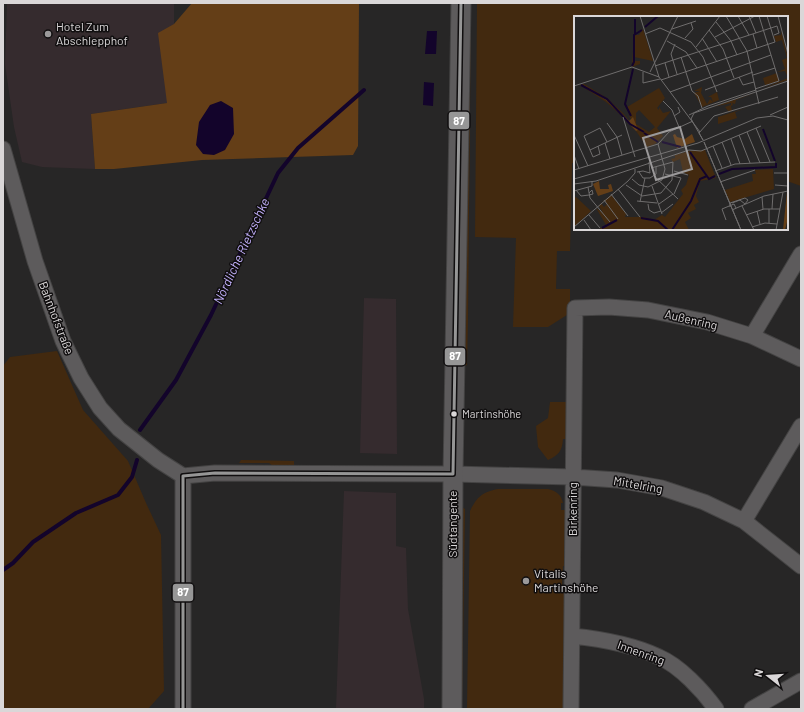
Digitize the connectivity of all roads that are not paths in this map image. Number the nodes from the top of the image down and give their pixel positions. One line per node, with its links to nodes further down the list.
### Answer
1 (461, 3): 8 (street, Südtangente)
2 (3, 149): 9 (street, Bahnhofstraße)
3 (801, 254): 5 (street)
4 (575, 308): 5 (street, Außenring); 10 (street, Birkenring)
5 (752, 336): 6 (street, Außenring)
6 (801, 359)
7 (801, 426): 11 (street)
8 (453, 474): 9 (street, Mittelring); 10 (street, Mittelring); 16 (street, Südtangente)
9 (183, 476): 15 (street)
10 (573, 477): 11 (street, Mittelring); 13 (street, Birkenring)
11 (744, 521): 12 (street, Mittelring)
12 (801, 566)
13 (572, 636): 17 (street, Birkenring); 18 (street, Innenring)
14 (801, 681): 19 (street)
15 (183, 709)
16 (452, 709)
17 (571, 709)
18 (716, 709)
19 (752, 709)

